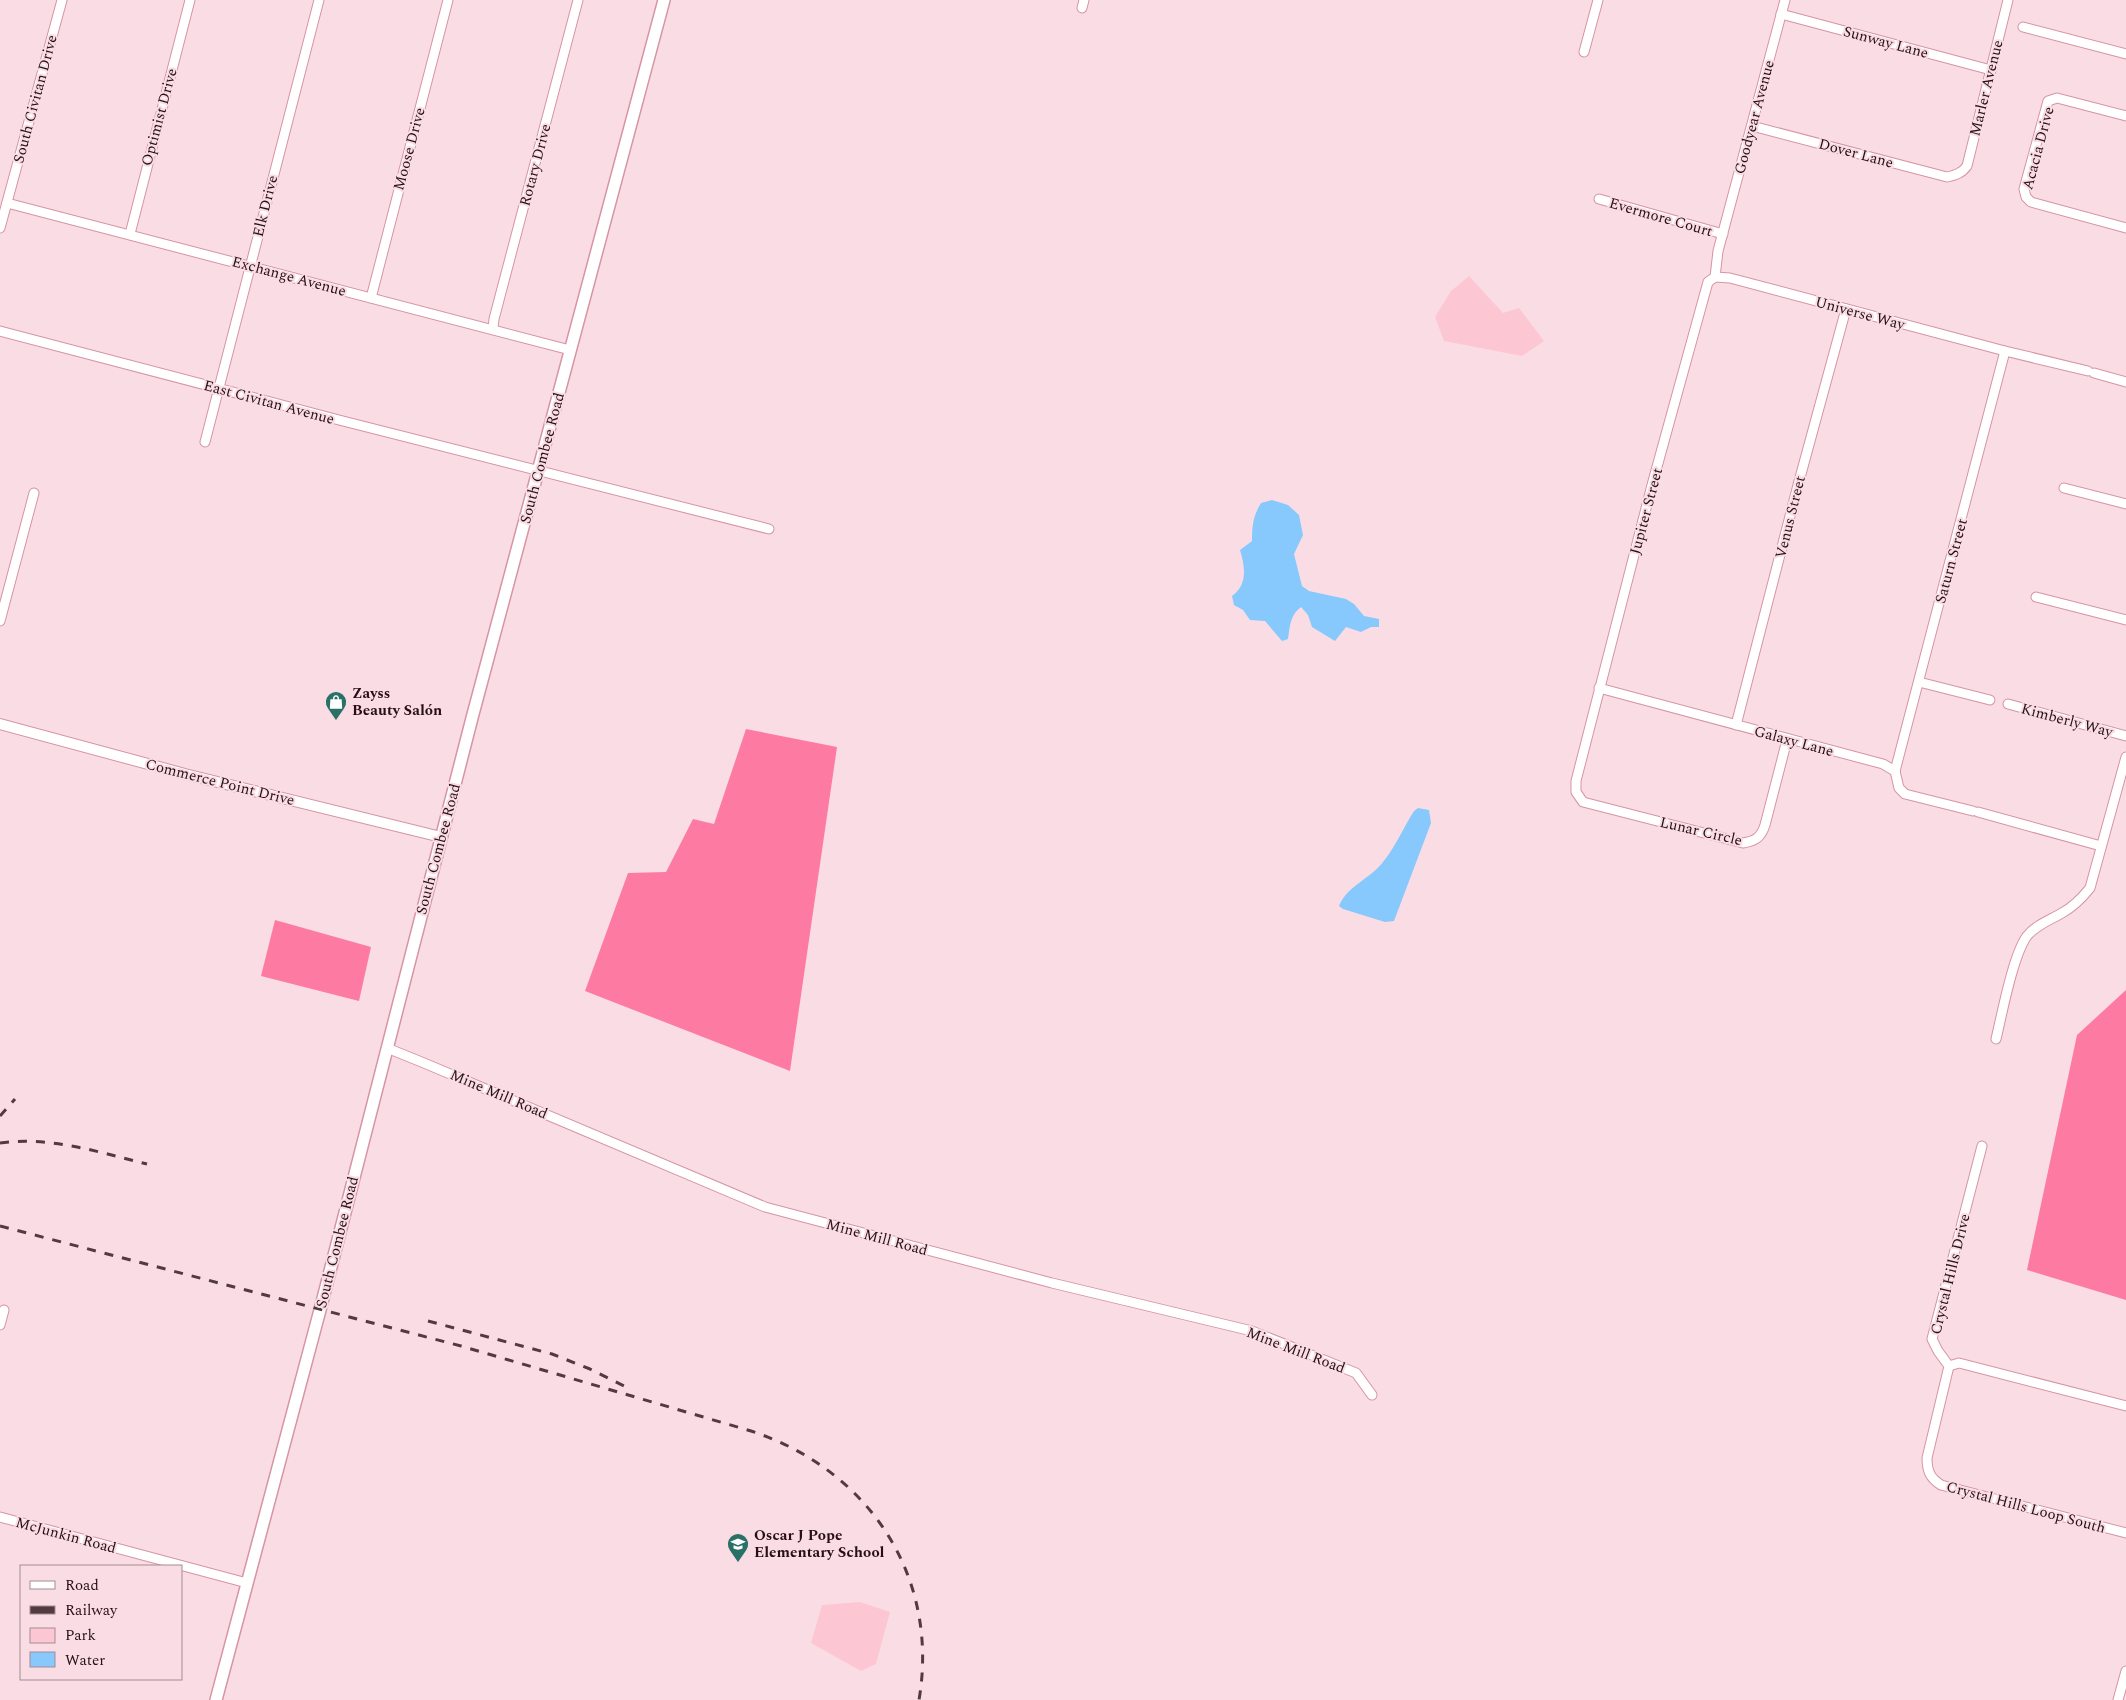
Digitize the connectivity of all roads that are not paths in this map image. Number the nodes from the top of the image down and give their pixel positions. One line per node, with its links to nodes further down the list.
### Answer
1 (62, 0): 19 (street, South Civitan Drive)
2 (190, 0): 22 (street, Optimist Drive)
3 (319, 0): 24 (street, Elk Drive)
4 (448, 0): 26 (street, Moose Drive)
5 (578, 0): 28 (street, Rotary Drive)
6 (664, 0): 30 (main road, South Combee Road)
7 (1598, 0): 12 (street)
8 (1785, 0): 10 (street, Goodyear Avenue)
9 (2008, 0): 14 (street, Marler Avenue)
10 (1781, 14): 14 (street, Sunway Lane); 16 (street, Goodyear Avenue)
11 (2023, 27): 13 (street)
12 (1584, 52)
13 (2126, 54)
14 (1991, 70): 17 (street, Marler Avenue)
15 (2126, 116): 21 (street, Acacia Drive)
16 (1752, 126): 17 (street, Dover Lane); 23 (street, Goodyear Avenue)
17 (1959, 173)
18 (1599, 199): 23 (street, Evermore Court)
19 (7, 203): 20 (street, South Civitan Drive); 22 (street, Exchange Avenue)
20 (0, 228)
21 (2126, 228)
22 (130, 234): 24 (street, Exchange Avenue)
23 (1723, 234): 25 (street, Jupiter Street)
24 (252, 267): 26 (street, Exchange Avenue); 33 (street, Elk Drive)
25 (1714, 277): 27 (street, Universe Way); 44 (street, Jupiter Street)
26 (371, 298): 28 (street, Exchange Avenue)
27 (1846, 309): 31 (street, Universe Way); 48 (street, Venus Street)
28 (493, 329): 30 (street, Exchange Avenue)
29 (0, 331): 33 (street, East Civitan Avenue)
30 (570, 350): 35 (main road, South Combee Road)
31 (2005, 351): 32 (street, Universe Way); 43 (street, Saturn Street)
32 (2126, 382)
33 (220, 388): 34 (street, Elk Drive); 35 (street, East Civitan Avenue)
34 (205, 442)
35 (539, 471): 39 (street, East Civitan Avenue); 54 (main road, South Combee Road)
36 (2064, 488): 38 (street)
37 (34, 493): 42 (street)
38 (2126, 504)
39 (769, 529)
40 (2036, 596): 41 (street)
41 (2126, 620)
42 (0, 621)
43 (1919, 682): 45 (street); 52 (street, Saturn Street)
44 (1599, 688): 48 (street, Galaxy Lane); 53 (street, Jupiter Street)
45 (1990, 700)
46 (2008, 704): 49 (street, Kimberly Way)
47 (0, 724): 54 (street, Commerce Point Drive)
48 (1736, 725): 50 (street, Galaxy Lane)
49 (2126, 736)
50 (1787, 740): 52 (street, Galaxy Lane); 53 (street, Lunar Circle)
51 (2126, 757): 55 (street)
52 (1895, 771): 55 (street)
53 (1576, 792)
54 (441, 837): 57 (main road, South Combee Road)
55 (2101, 846): 56 (street)
56 (1996, 1039)
57 (387, 1048): 62 (street, Mine Mill Road); 68 (main road, South Combee Road)
58 (1982, 1146): 61 (street, Crystal Hills Drive)
59 (4, 1310): 60 (street)
60 (0, 1325)
61 (1949, 1366): 63 (street); 65 (street, Crystal Hills Loop South)
62 (1372, 1395)
63 (2126, 1406)
64 (0, 1518): 66 (street, McJunkin Road)
65 (2126, 1533)
66 (179, 1565)
67 (182, 1566): 68 (street, McJunkin Road)
68 (247, 1583): 70 (main road, South Combee Road)
69 (2126, 1671): 71 (street)
70 (216, 1700)
71 (2118, 1700)

